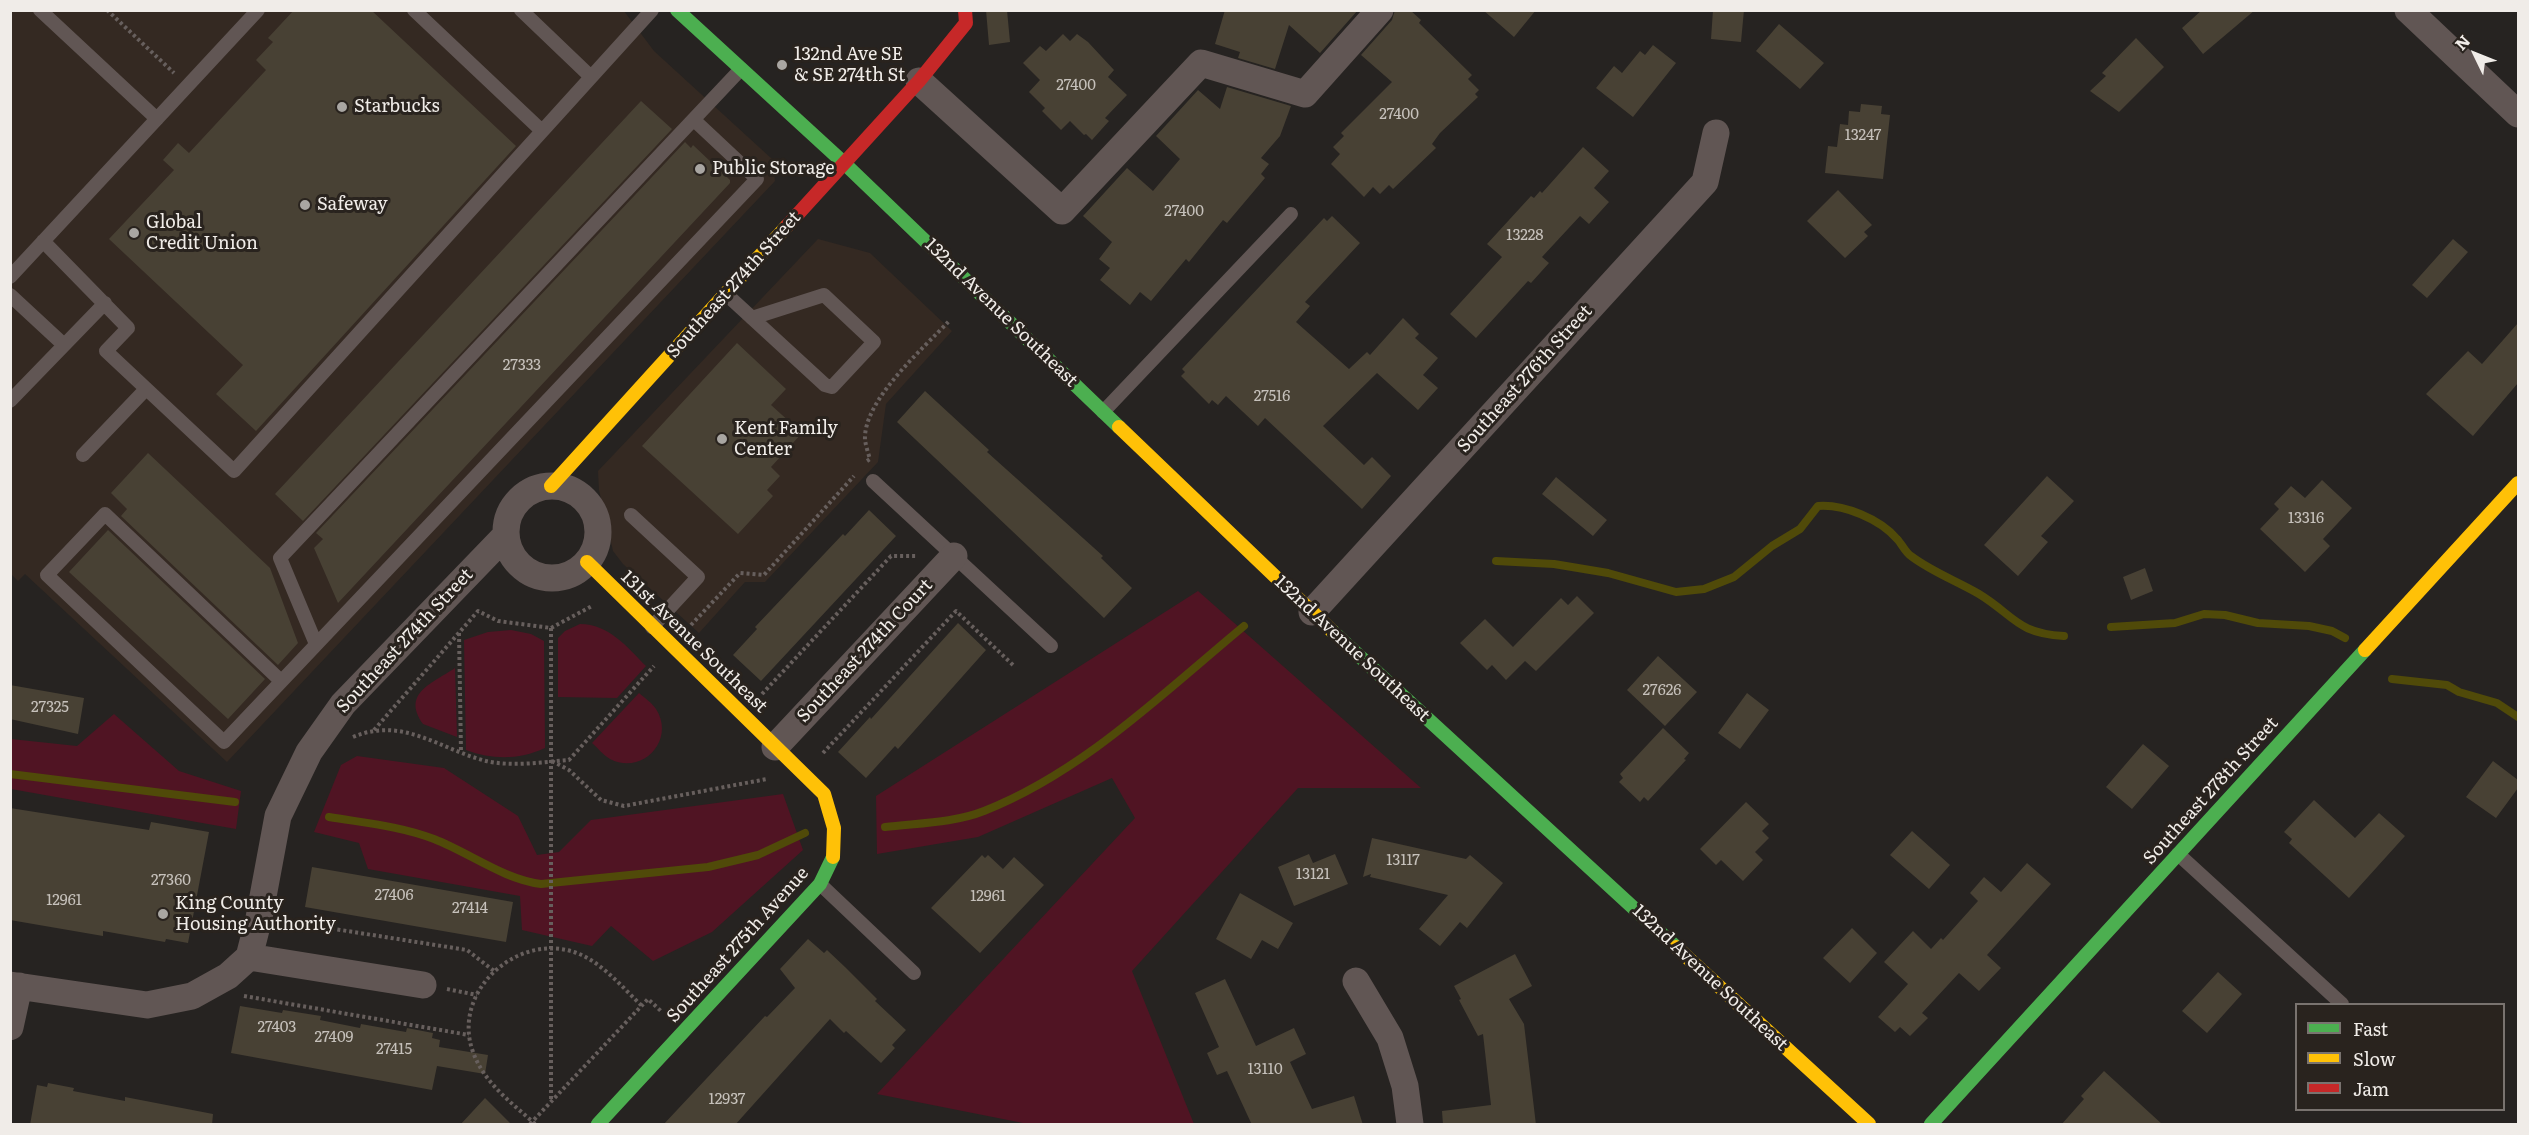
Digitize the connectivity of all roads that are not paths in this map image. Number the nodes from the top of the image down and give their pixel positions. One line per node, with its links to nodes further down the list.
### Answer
1 (40, 10): 14 (lane)
2 (258, 10): 14 (lane)
3 (414, 10): 16 (lane)
4 (521, 10): 11 (lane)
5 (652, 10): 11 (lane)
6 (677, 10): 10 (street, 132nd Avenue Southeast)
7 (965, 10): 12 (street)
8 (1380, 10): 12 (street)
9 (2408, 10): 13 (street)
10 (741, 69): 15 (lane); 18 (street, 132nd Avenue Southeast)
11 (591, 77): 16 (lane)
12 (919, 81): 18 (street)
13 (2518, 114)
14 (157, 119): 20 (lane)
15 (694, 120): 40 (lane); 40 (lane)
16 (542, 131): 27 (lane)
17 (1716, 134): 38 (street, Southeast 276th Street)
18 (845, 164): 22 (street, Southeast 274th Street); 29 (street, 132nd Avenue Southeast)
19 (1290, 214): 29 (lane)
20 (43, 242): 21 (lane); 24 (lane)
21 (10, 277)
22 (726, 294): 25 (lane); 33 (street, Southeast 274th Street)
23 (10, 295): 26 (lane)
24 (105, 303): 26 (lane); 27 (lane)
25 (752, 318): 25 (lane)
26 (64, 345): 28 (lane)
27 (146, 389): 30 (lane)
28 (10, 401)
29 (1103, 412): 38 (street, 132nd Avenue Southeast)
30 (83, 455)
31 (873, 481): 36 (lane)
32 (2518, 483): 44 (street, Southeast 278th Street)
33 (550, 486): 35 (street, Southeast 274th Street); 37 (street)
34 (631, 515): 39 (lane)
35 (506, 535): 37 (street); 46 (street, Southeast 274th Street)
36 (954, 556): 41 (lane); 43 (street, Southeast 274th Court)
37 (587, 562): 39 (street, 131st Avenue Southeast)
38 (1312, 612): 55 (street, 132nd Avenue Southeast)
39 (652, 627): 43 (street, 131st Avenue Southeast)
40 (316, 644): 42 (lane)
41 (1051, 646)
42 (281, 681): 42 (lane)
43 (776, 747): 45 (street, Southeast 275th Avenue)
44 (2178, 854): 51 (lane); 56 (street, Southeast 278th Street)
45 (820, 884): 47 (lane); 53 (street, Southeast 275th Avenue)
46 (249, 957): 49 (street); 50 (street)
47 (915, 973)
48 (1356, 981): 54 (street)
49 (15, 985): 52 (street)
50 (423, 985)
51 (2340, 1003)
52 (10, 1027)
53 (598, 1125)
54 (1410, 1125)
55 (1869, 1125)
56 (1931, 1125)

